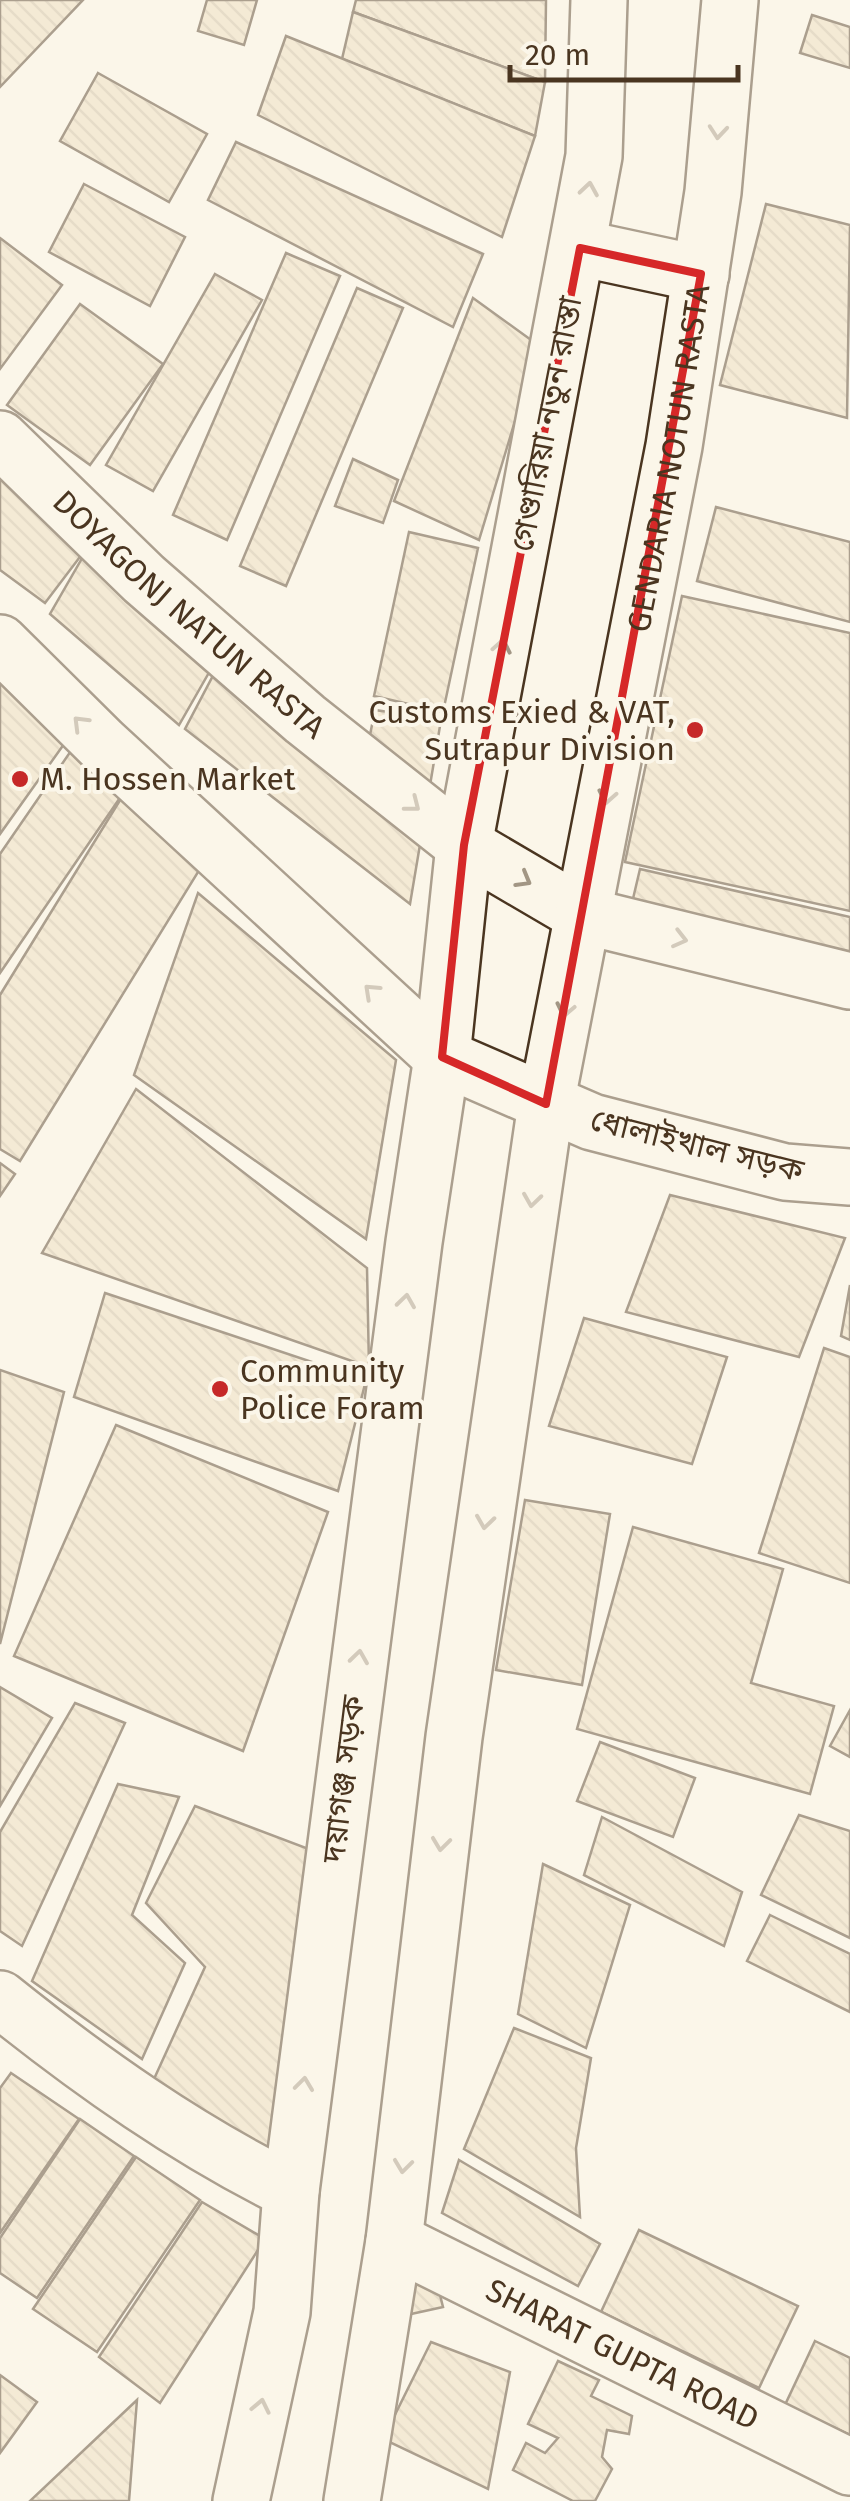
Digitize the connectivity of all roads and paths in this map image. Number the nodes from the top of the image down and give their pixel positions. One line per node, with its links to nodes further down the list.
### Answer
1 (599, 0): 3 (main road, গেণ্ডারিয়া নতুন রাস্তা, one-way to 1)
2 (730, 0): 4 (main road, GENDARIA NOTUN RASTA, one-way to 4)
3 (580, 248): 4 (main road); 7 (main road, গেণ্ডারিয়া নতুন রাস্তা, one-way to 3)
4 (701, 274): 8 (main road, GENDARIA NOTUN RASTA, one-way to 8)
5 (0, 439): 7 (main road, DOYAGONJ NATUN RASTA, one-way to 7)
6 (0, 642): 10 (main road, one-way to 6)
7 (464, 845): 8 (main road, DOYAGONJ NATUN RASTA, one-way to 8); 10 (main road, গেণ্ডারিয়া নতুন রাস্তা)
8 (585, 916): 9 (main road, one-way to 9); 11 (main road, GENDARIA NOTUN RASTA, one-way to 11)
9 (850, 981)
10 (442, 1056): 11 (main road, ধোলাইখাল সড়ক); 14 (main road, দয়াগঞ্জ সড়ক, one-way to 10)
11 (546, 1104): 12 (main road, ধোলাইখাল সড়ক); 15 (main road, one-way to 15)
12 (850, 1177)
13 (0, 2000): 14 (main road)
14 (290, 2191): 17 (main road, দয়াগঞ্জ সড়ক, one-way to 14)
15 (394, 2241): 16 (main road, SHARAT GUPTA ROAD); 18 (main road)
16 (850, 2466)
17 (241, 2501)
18 (352, 2501)

